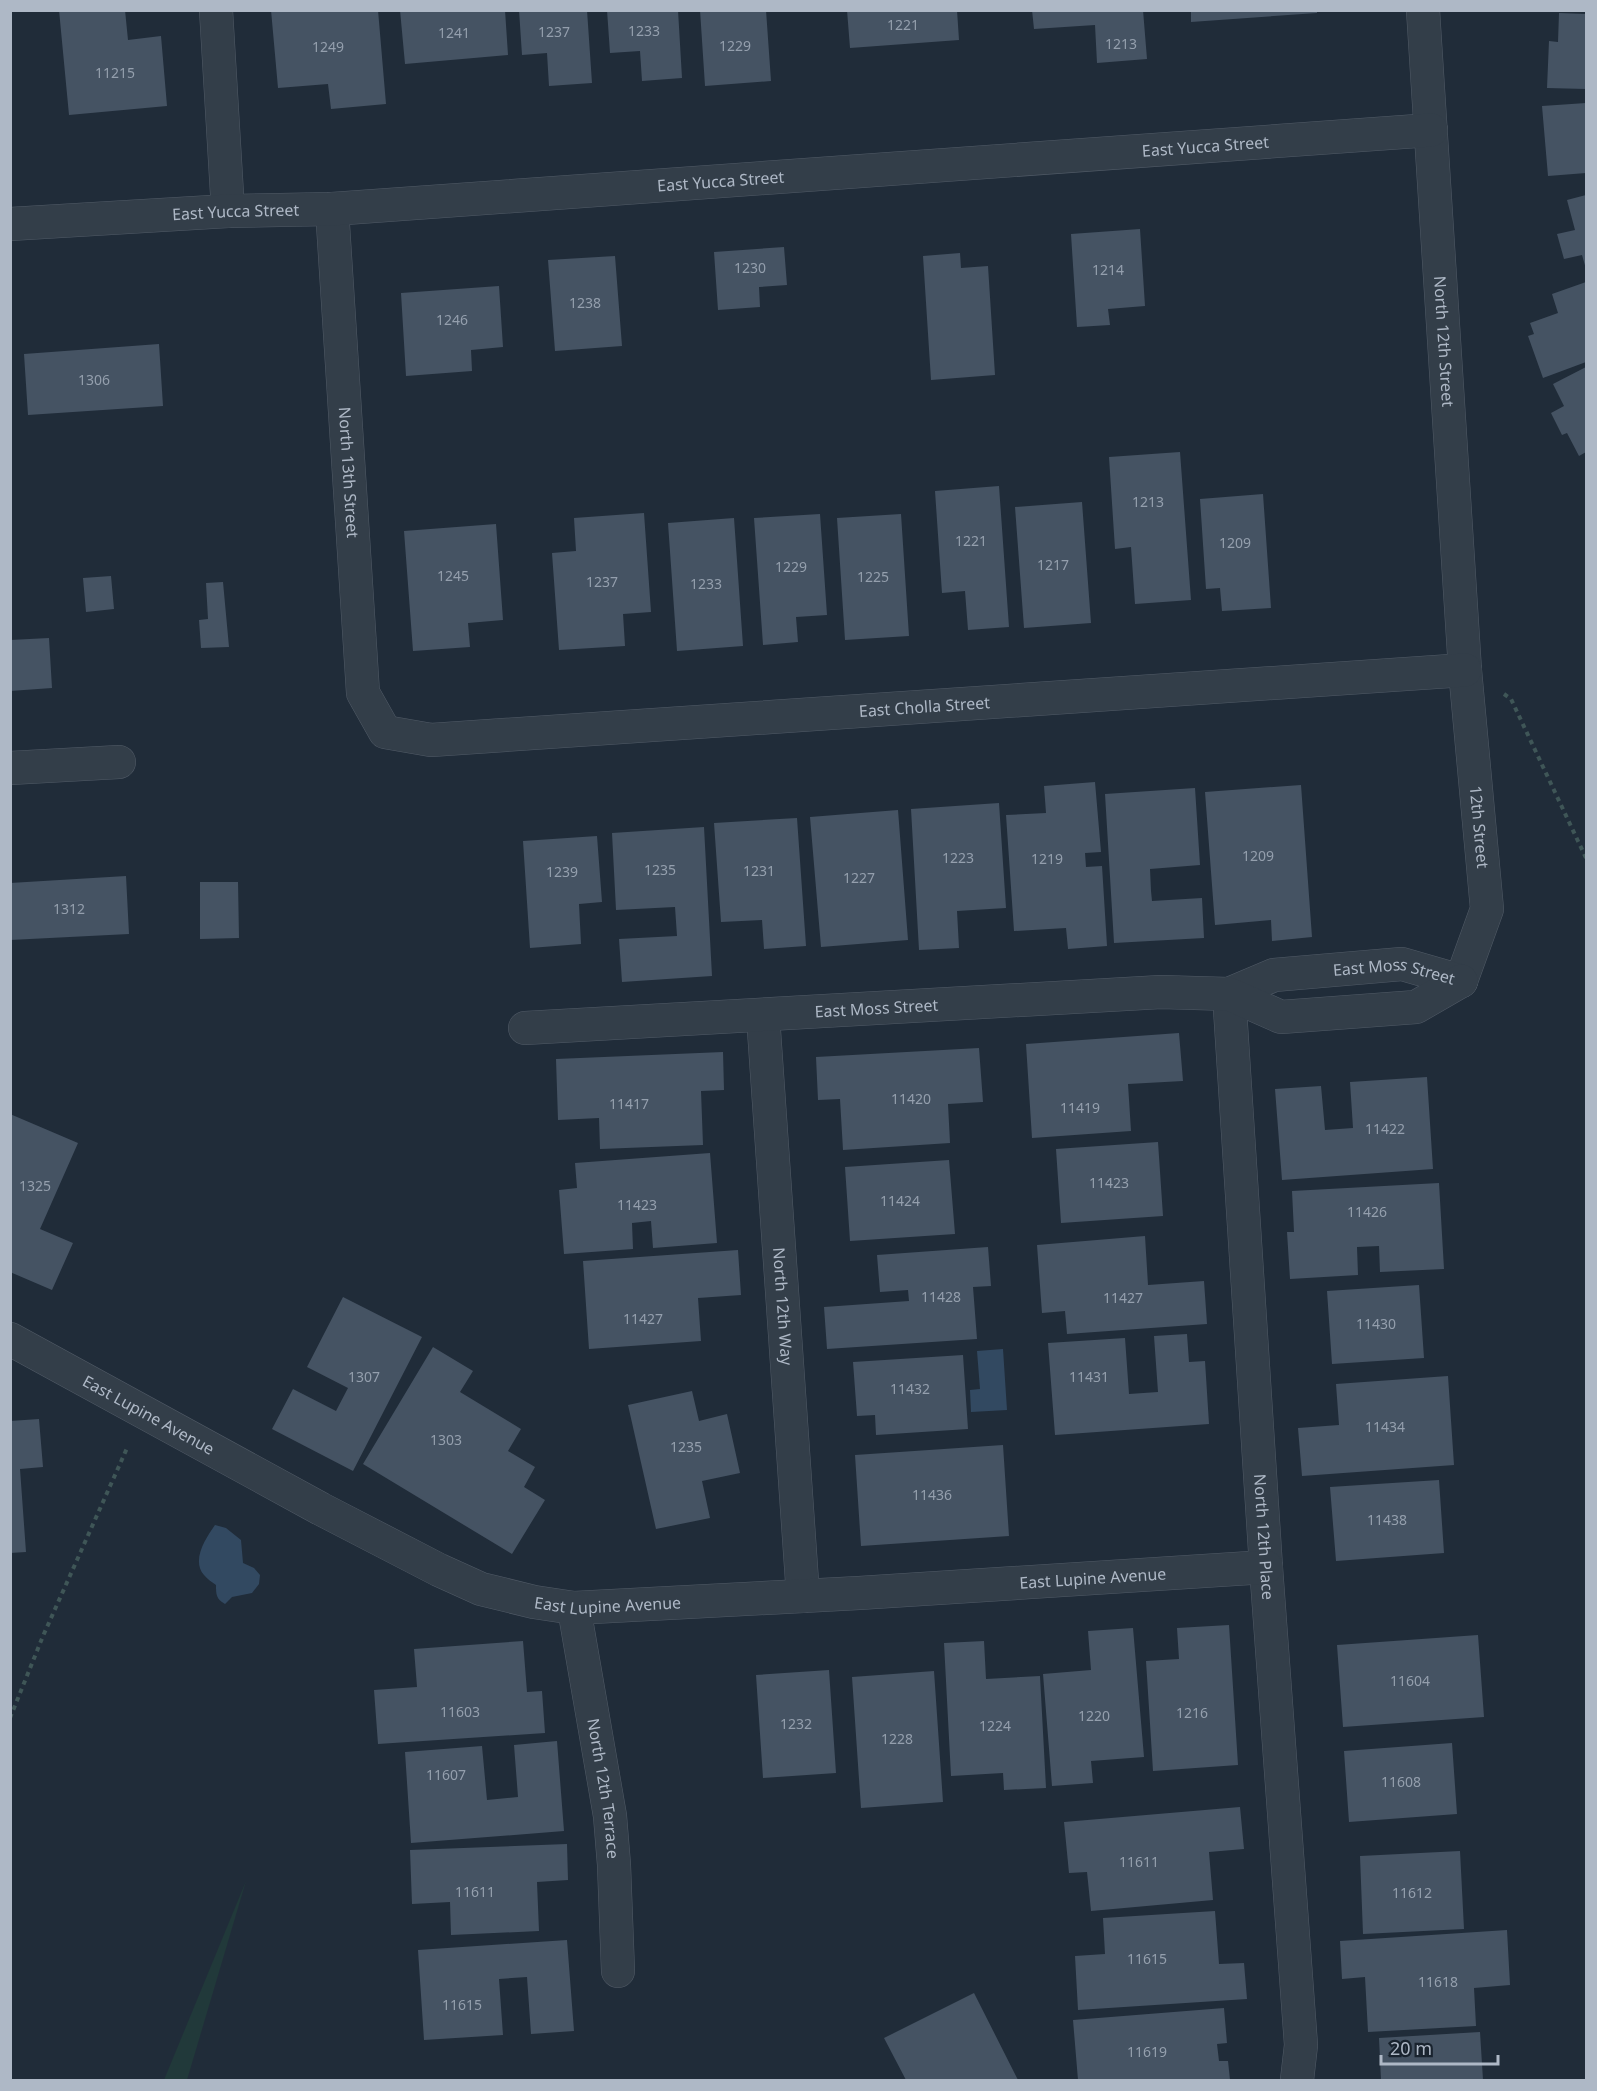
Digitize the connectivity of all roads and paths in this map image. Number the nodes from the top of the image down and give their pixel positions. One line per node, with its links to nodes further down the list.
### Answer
1 (216, 10): 5 (street)
2 (1423, 10): 3 (street, North 12th Street)
3 (1431, 130): 4 (street, East Yucca Street); 7 (street, North 12th Street)
4 (332, 209): 5 (street, East Yucca Street); 8 (street, North 13th Street)
5 (228, 211): 6 (street, East Yucca Street)
6 (10, 225)
7 (1465, 670): 8 (street, East Cholla Street); 11 (path); 12 (street, 12th Street)
8 (385, 732)
9 (119, 762): 10 (street)
10 (10, 768)
11 (1587, 858)
12 (1461, 981): 13 (street, East Moss Street); 13 (street, East Moss Street)
13 (1229, 994): 14 (street, East Moss Street); 18 (street, North 12th Place)
14 (763, 1016): 15 (street, East Moss Street); 19 (street, North 12th Way)
15 (525, 1028)
16 (10, 1339): 17 (street, East Lupine Avenue)
17 (143, 1412): 20 (street, East Lupine Avenue); 21 (path)
18 (1266, 1567): 19 (street, East Lupine Avenue); 23 (street, North 12th Place)
19 (803, 1596): 20 (street, East Lupine Avenue)
20 (574, 1608): 22 (street, North 12th Terrace)
21 (10, 1718)
22 (618, 1971)
23 (1297, 2080)

